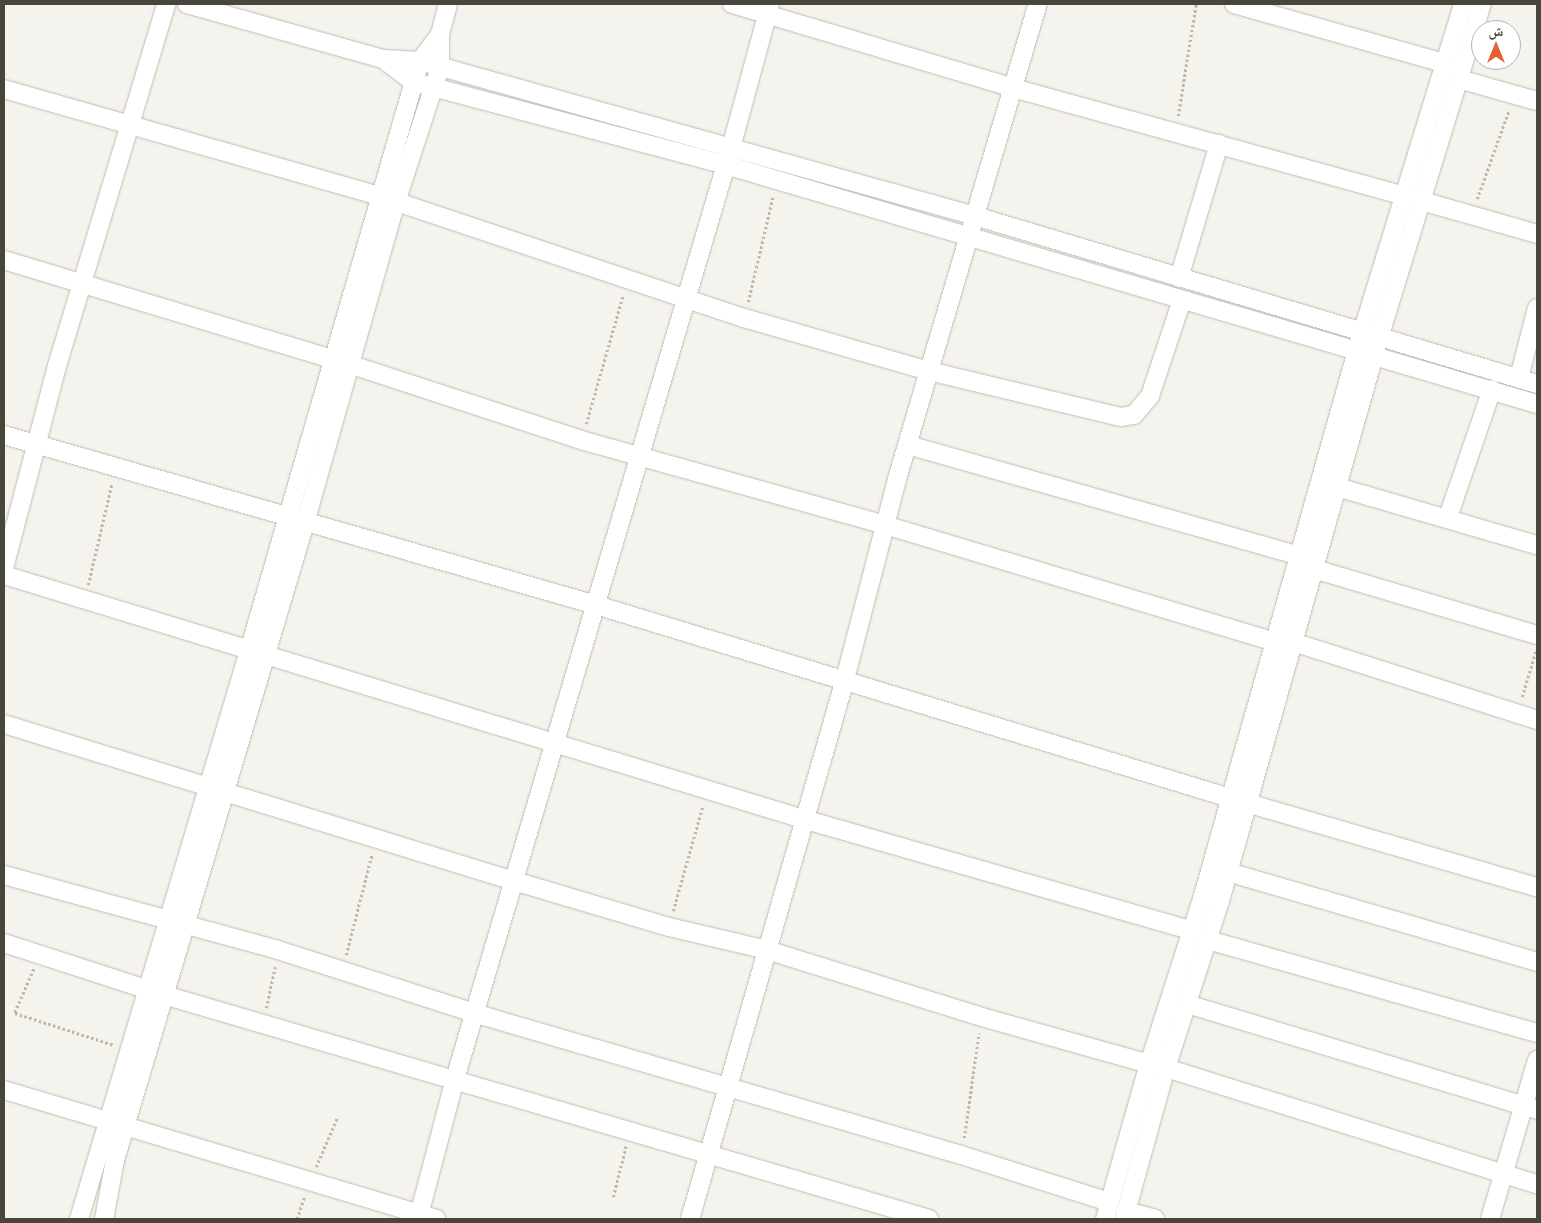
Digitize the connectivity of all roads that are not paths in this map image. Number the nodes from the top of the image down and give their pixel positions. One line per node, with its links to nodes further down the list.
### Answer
1 (166, 4): 21 (street)
2 (188, 4): 11 (street)
3 (448, 4): 10 (street)
4 (732, 4): 9 (street)
5 (1038, 4): 18 (street)
6 (1234, 4): 13 (street)
7 (1463, 4): 13 (street)
8 (1482, 4): 15 (street)
9 (769, 9): 18 (street); 23 (street)
10 (440, 34): 12 (street); 14 (street)
11 (383, 59): 12 (street); 16 (street)
12 (420, 61): 14 (street); 16 (street)
13 (1446, 64): 26 (street)
14 (440, 66): 17 (street); 23 (street)
15 (1460, 80): 20 (street); 26 (street)
16 (414, 82): 17 (street); 25 (street)
17 (434, 86): 24 (street); 27 (street)
18 (1014, 88): 22 (street); 28 (street)
19 (4, 89): 21 (street)
20 (1537, 101)
21 (130, 123): 25 (street); 33 (street)
22 (1219, 144): 26 (street); 32 (street)
23 (731, 148): 24 (street); 28 (street)
24 (726, 165): 30 (street); 34 (street)
25 (379, 196): 27 (street); 39 (street)
26 (1414, 198): 29 (street); 37 (street)
27 (396, 202): 34 (street); 39 (street)
28 (975, 216): 30 (street); 32 (street)
29 (1537, 234)
30 (968, 237): 35 (street); 40 (street)
31 (4, 260): 33 (street)
32 (1179, 278): 37 (street)
33 (82, 284): 39 (street); 46 (street)
34 (685, 300): 40 (street); 48 (street)
35 (1182, 300): 38 (street); 40 (street)
36 (1537, 308): 41 (street)
37 (1370, 335): 38 (street); 41 (street)
38 (1365, 354): 43 (street); 49 (street); 55 (street)
39 (341, 362): 48 (street); 51 (street); 52 (street)
40 (929, 371): 47 (street)
41 (1518, 378): 42 (street)
42 (1537, 384)
43 (1492, 389): 44 (street); 50 (street)
44 (1537, 404)
45 (4, 435): 46 (street)
46 (37, 445): 51 (street); 56 (street)
47 (908, 445): 53 (street); 55 (street)
48 (640, 456): 53 (street); 59 (street)
49 (1337, 487): 50 (street); 57 (street)
50 (1448, 516): 54 (street)
51 (287, 517): 52 (street); 63 (street)
52 (305, 523): 59 (street); 63 (street)
53 (885, 525): 61 (street); 64 (street)
54 (1537, 544)
55 (1300, 556): 61 (street)
56 (4, 568)
57 (1314, 569): 60 (street); 62 (street)
58 (4, 575): 63 (street)
59 (596, 605): 64 (street); 68 (street)
60 (1537, 636)
61 (1274, 642): 67 (street)
62 (1293, 642): 65 (street); 67 (street)
63 (257, 654): 68 (street); 69 (street); 70 (street)
64 (844, 683): 71 (street); 72 (street)
65 (1537, 720)
66 (4, 724): 69 (street)
67 (1257, 734): 71 (street)
68 (556, 741): 72 (street); 75 (street)
69 (208, 786): 70 (street); 77 (street)
70 (226, 792): 75 (street); 78 (street)
71 (1238, 800): 73 (street); 76 (street); 79 (street)
72 (803, 819): 79 (street); 82 (street)
73 (1228, 872): 80 (street); 83 (street)
74 (4, 875): 77 (street)
75 (514, 881): 82 (street); 86 (street)
76 (1537, 887)
77 (168, 921): 78 (street); 84 (street)
78 (186, 926): 84 (street); 86 (street)
79 (1191, 930): 89 (street)
80 (1208, 940): 85 (street); 87 (street)
81 (4, 943): 84 (street)
82 (767, 950): 89 (street); 92 (street)
83 (1537, 962)
84 (156, 992): 91 (street); 95 (street); 95 (street)
85 (1187, 1004): 90 (street); 94 (street)
86 (477, 1014): 91 (street); 92 (street)
87 (1537, 1033)
88 (1537, 1060): 94 (street)
89 (1149, 1064): 96 (street)
90 (1166, 1068): 96 (street); 98 (street)
91 (456, 1079): 97 (street); 102 (street)
92 (727, 1086): 97 (street); 100 (street)
93 (4, 1090): 95 (street)
94 (1530, 1108): 98 (street)
95 (117, 1125): 102 (street); 103 (street); 104 (street)
96 (1133, 1153): 100 (street); 101 (street)
97 (708, 1155): 106 (street); 107 (street)
98 (1502, 1174): 99 (street); 110 (street)
99 (1537, 1184)
100 (1109, 1202): 108 (street)
101 (1125, 1215): 109 (street)
102 (419, 1217): 105 (street)
103 (79, 1219)
104 (104, 1219)
105 (436, 1219)
106 (690, 1219)
107 (929, 1219)
108 (1105, 1219)
109 (1155, 1219)
110 (1490, 1219)

